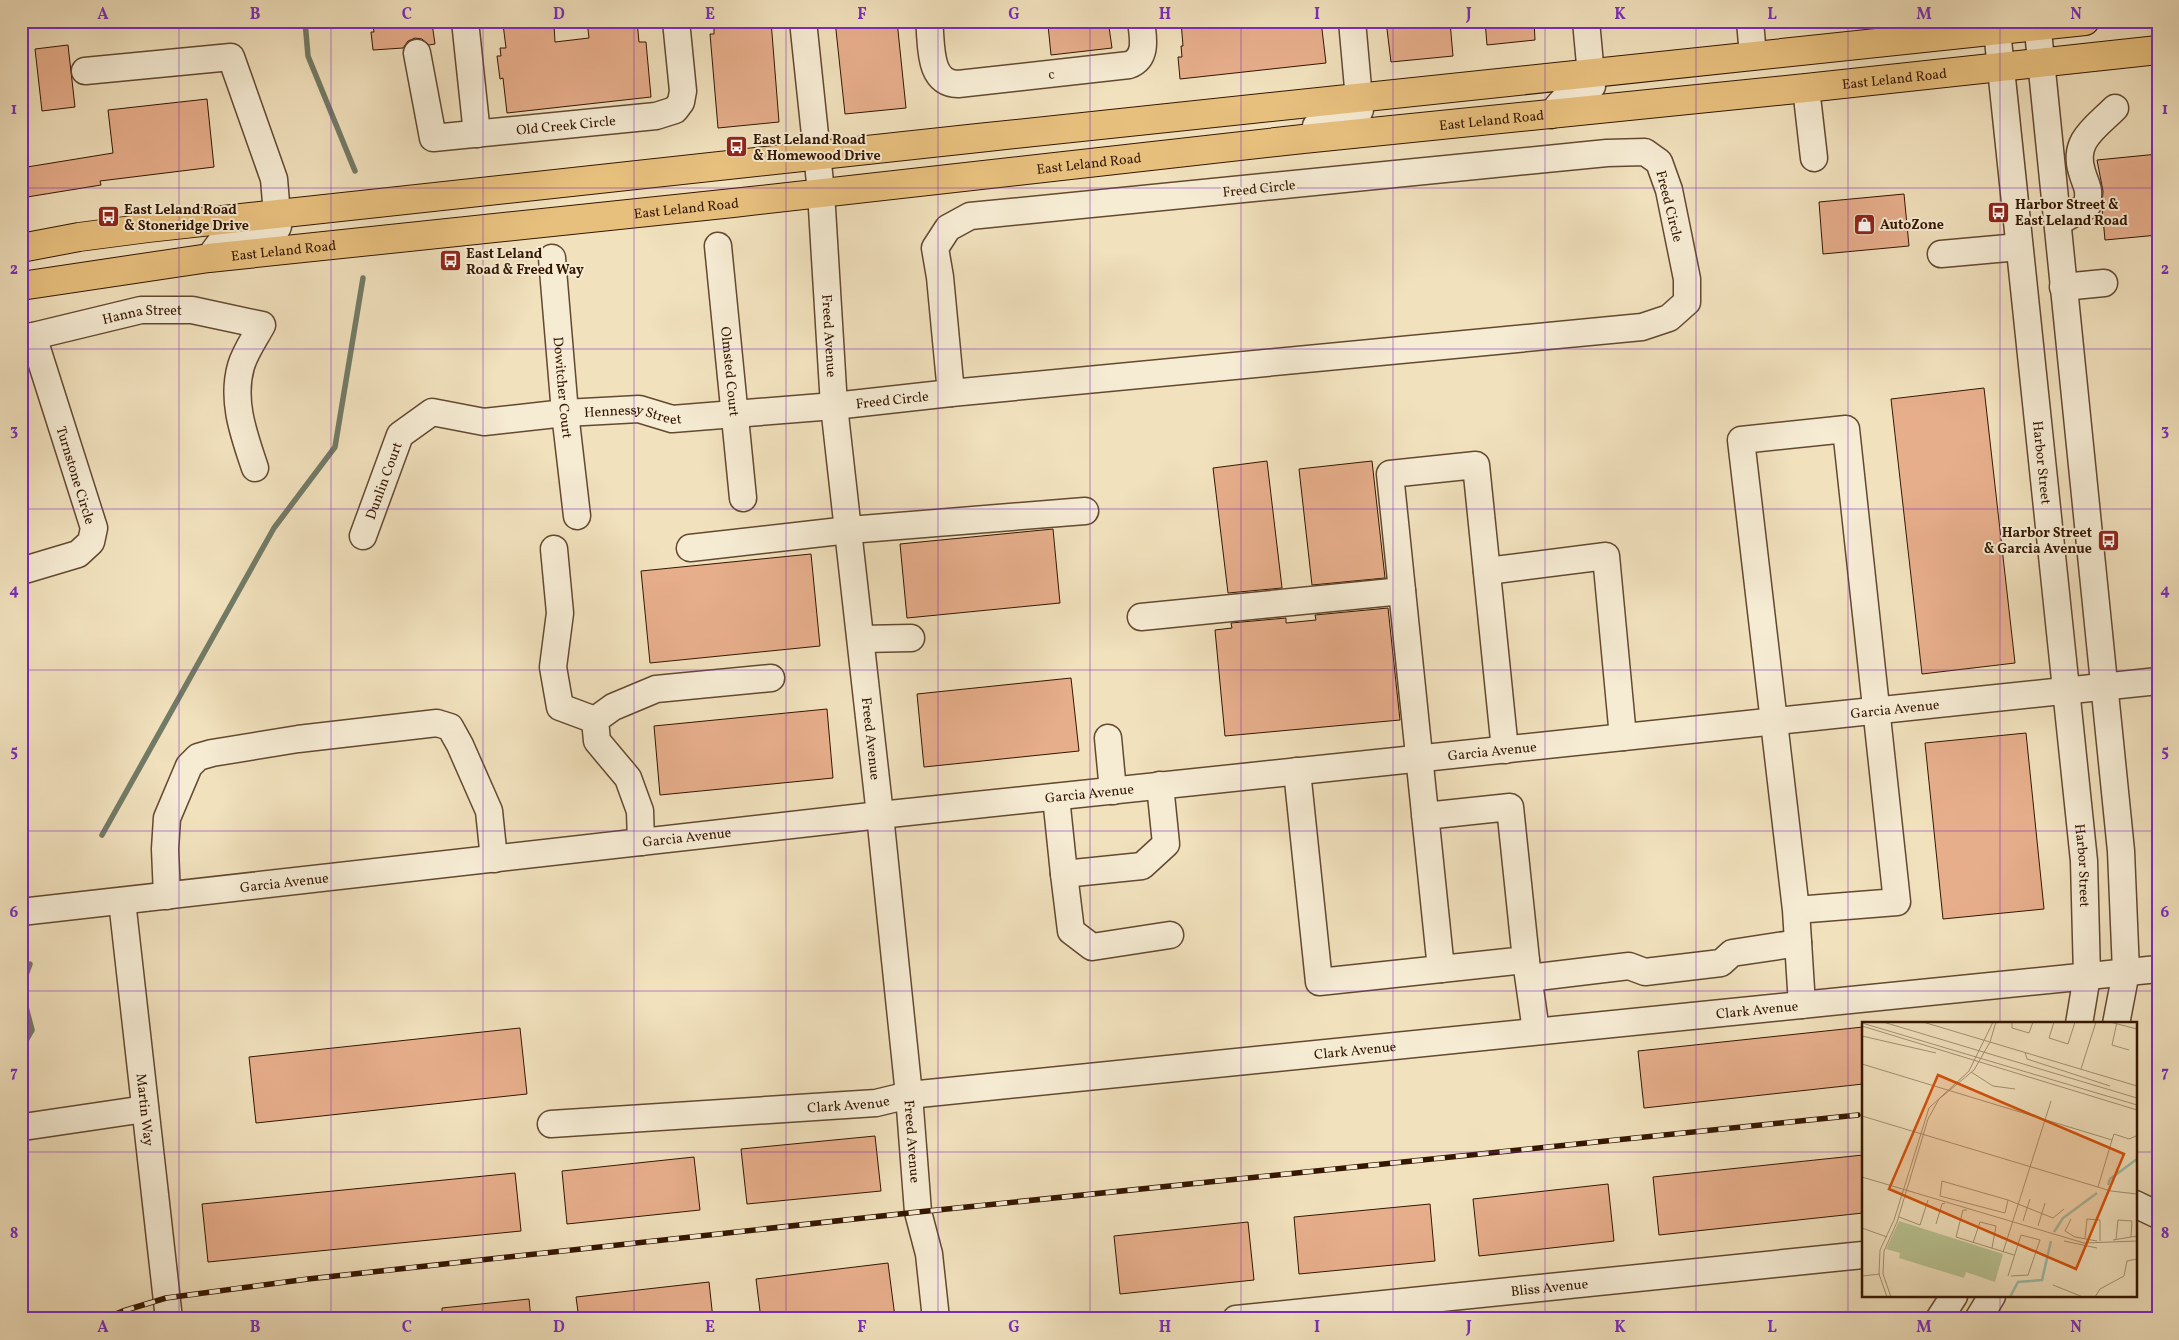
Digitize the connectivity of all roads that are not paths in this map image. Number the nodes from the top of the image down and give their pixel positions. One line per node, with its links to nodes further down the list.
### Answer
1 (465, 21): 23 (street)
2 (676, 21): 23 (street, Old Creek Circle)
3 (803, 21): 25 (street, Freed Avenue)
4 (929, 21): 5 (street, c)
5 (1141, 21)
6 (1352, 21): 20 (street)
7 (1586, 21): 18 (street)
8 (1750, 21): 14 (street)
9 (2085, 21): 10 (main road)
10 (2038, 24): 11 (main road); 15 (street)
11 (1996, 26): 14 (main road); 16 (street, Harbor Street)
12 (2158, 50): 15 (main road, East Leland Road)
13 (416, 53): 23 (street)
14 (1753, 56): 18 (main road)
15 (2041, 63): 16 (main road, East Leland Road); 29 (street)
16 (2000, 68): 19 (main road, East Leland Road); 31 (street, Harbor Street)
17 (85, 71): 28 (street)
18 (1591, 73): 20 (main road); 22 (street)
19 (1806, 88): 22 (main road, East Leland Road); 26 (street)
20 (1360, 97): 24 (street); 25 (main road)
21 (2115, 108): 29 (street)
22 (1551, 115): 24 (main road, East Leland Road)
23 (477, 134)
24 (1304, 139): 27 (main road, East Leland Road)
25 (817, 156): 27 (street, Freed Avenue); 28 (main road)
26 (1814, 158)
27 (821, 192): 34 (main road, East Leland Road); 41 (street, Freed Avenue)
28 (278, 215): 32 (main road); 34 (street)
29 (2058, 222): 38 (street)
30 (718, 246): 44 (street, Olmsted Court)
31 (2018, 247): 33 (street); 62 (street, Harbor Street)
32 (21, 248)
33 (1940, 254)
34 (209, 258): 37 (main road, East Leland Road)
35 (552, 258): 43 (street, Dowitcher Court)
36 (2104, 283): 38 (street)
37 (21, 286)
38 (2063, 287): 61 (street)
39 (27, 337): 45 (street, Hanna Street); 53 (street, Turnstone Circle)
40 (950, 393): 40 (street, Freed Circle); 41 (street, Freed Circle)
41 (834, 406): 44 (street, Hennessy Street); 49 (street, Freed Avenue)
42 (432, 412): 43 (street, Hennessy Street); 50 (street, Dunlin Court)
43 (565, 413): 44 (street, Hennessy Street); 48 (street, Dowitcher Court)
44 (735, 414): 46 (street, Olmsted Court)
45 (254, 468)
46 (743, 498)
47 (1085, 511): 49 (street)
48 (577, 516)
49 (849, 530): 51 (street); 58 (street, Freed Avenue)
50 (363, 536)
51 (690, 548)
52 (554, 549): 64 (street)
53 (21, 571)
54 (1487, 571): 55 (street); 66 (street); 68 (street)
55 (1402, 591): 56 (street); 69 (street)
56 (1141, 617)
57 (911, 638): 58 (street)
58 (861, 639): 74 (street, Freed Avenue)
59 (771, 678): 64 (street)
60 (2158, 681): 61 (street, Garcia Avenue)
61 (2103, 687): 62 (street, Garcia Avenue); 88 (street)
62 (2065, 691): 63 (street, Garcia Avenue); 89 (street, Harbor Street)
63 (1877, 711): 65 (street, Garcia Avenue); 65 (street); 81 (street)
64 (595, 720): 76 (street)
65 (1774, 721): 66 (street, Garcia Avenue); 81 (street)
66 (1623, 737): 68 (street, Garcia Avenue)
67 (1108, 738): 72 (street)
68 (1505, 750): 69 (street, Garcia Avenue)
69 (1419, 759): 70 (street, Garcia Avenue); 75 (street)
70 (1297, 771): 71 (street, Garcia Avenue); 85 (street)
71 (1160, 786): 72 (street, Garcia Avenue); 78 (street)
72 (1113, 791): 73 (street, Garcia Avenue)
73 (1056, 797): 74 (street, Garcia Avenue); 78 (street)
74 (880, 815): 76 (street, Garcia Avenue); 94 (street, Freed Avenue)
75 (1425, 816): 85 (street); 86 (street)
76 (641, 842): 77 (street, Garcia Avenue)
77 (494, 859): 79 (street, Garcia Avenue); 79 (street)
78 (1064, 874): 83 (street)
79 (167, 896): 80 (street, Garcia Avenue)
80 (122, 901): 82 (street, Garcia Avenue); 95 (street, Martin Way)
81 (1796, 910): 84 (street)
82 (21, 912)
83 (1170, 935)
84 (1798, 943): 86 (street); 90 (street)
85 (1441, 969): 86 (street)
86 (1527, 969): 93 (street)
87 (2158, 969): 88 (street, Clark Avenue)
88 (2126, 972): 89 (street, Clark Avenue); 92 (street)
89 (2087, 976): 90 (street, Clark Avenue); 91 (street, Harbor Street)
90 (1802, 1005): 93 (street, Clark Avenue)
91 (2079, 1022)
92 (2116, 1022)
93 (1536, 1031): 94 (street, Clark Avenue)
94 (909, 1095): 96 (street, Clark Avenue); 106 (street, Freed Avenue)
95 (145, 1110): 97 (street); 105 (street, Martin Way)
96 (551, 1124)
97 (30, 1126)
98 (2136, 1204): 99 (street)
99 (2158, 1215)
100 (2158, 1221): 101 (street)
101 (2136, 1223)
102 (1862, 1255): 107 (street, Bliss Avenue)
103 (1953, 1298): 108 (street)
104 (1991, 1298): 109 (street)
105 (169, 1319)
106 (936, 1319)
107 (1236, 1319)
108 (1940, 1319)
109 (1978, 1319)

